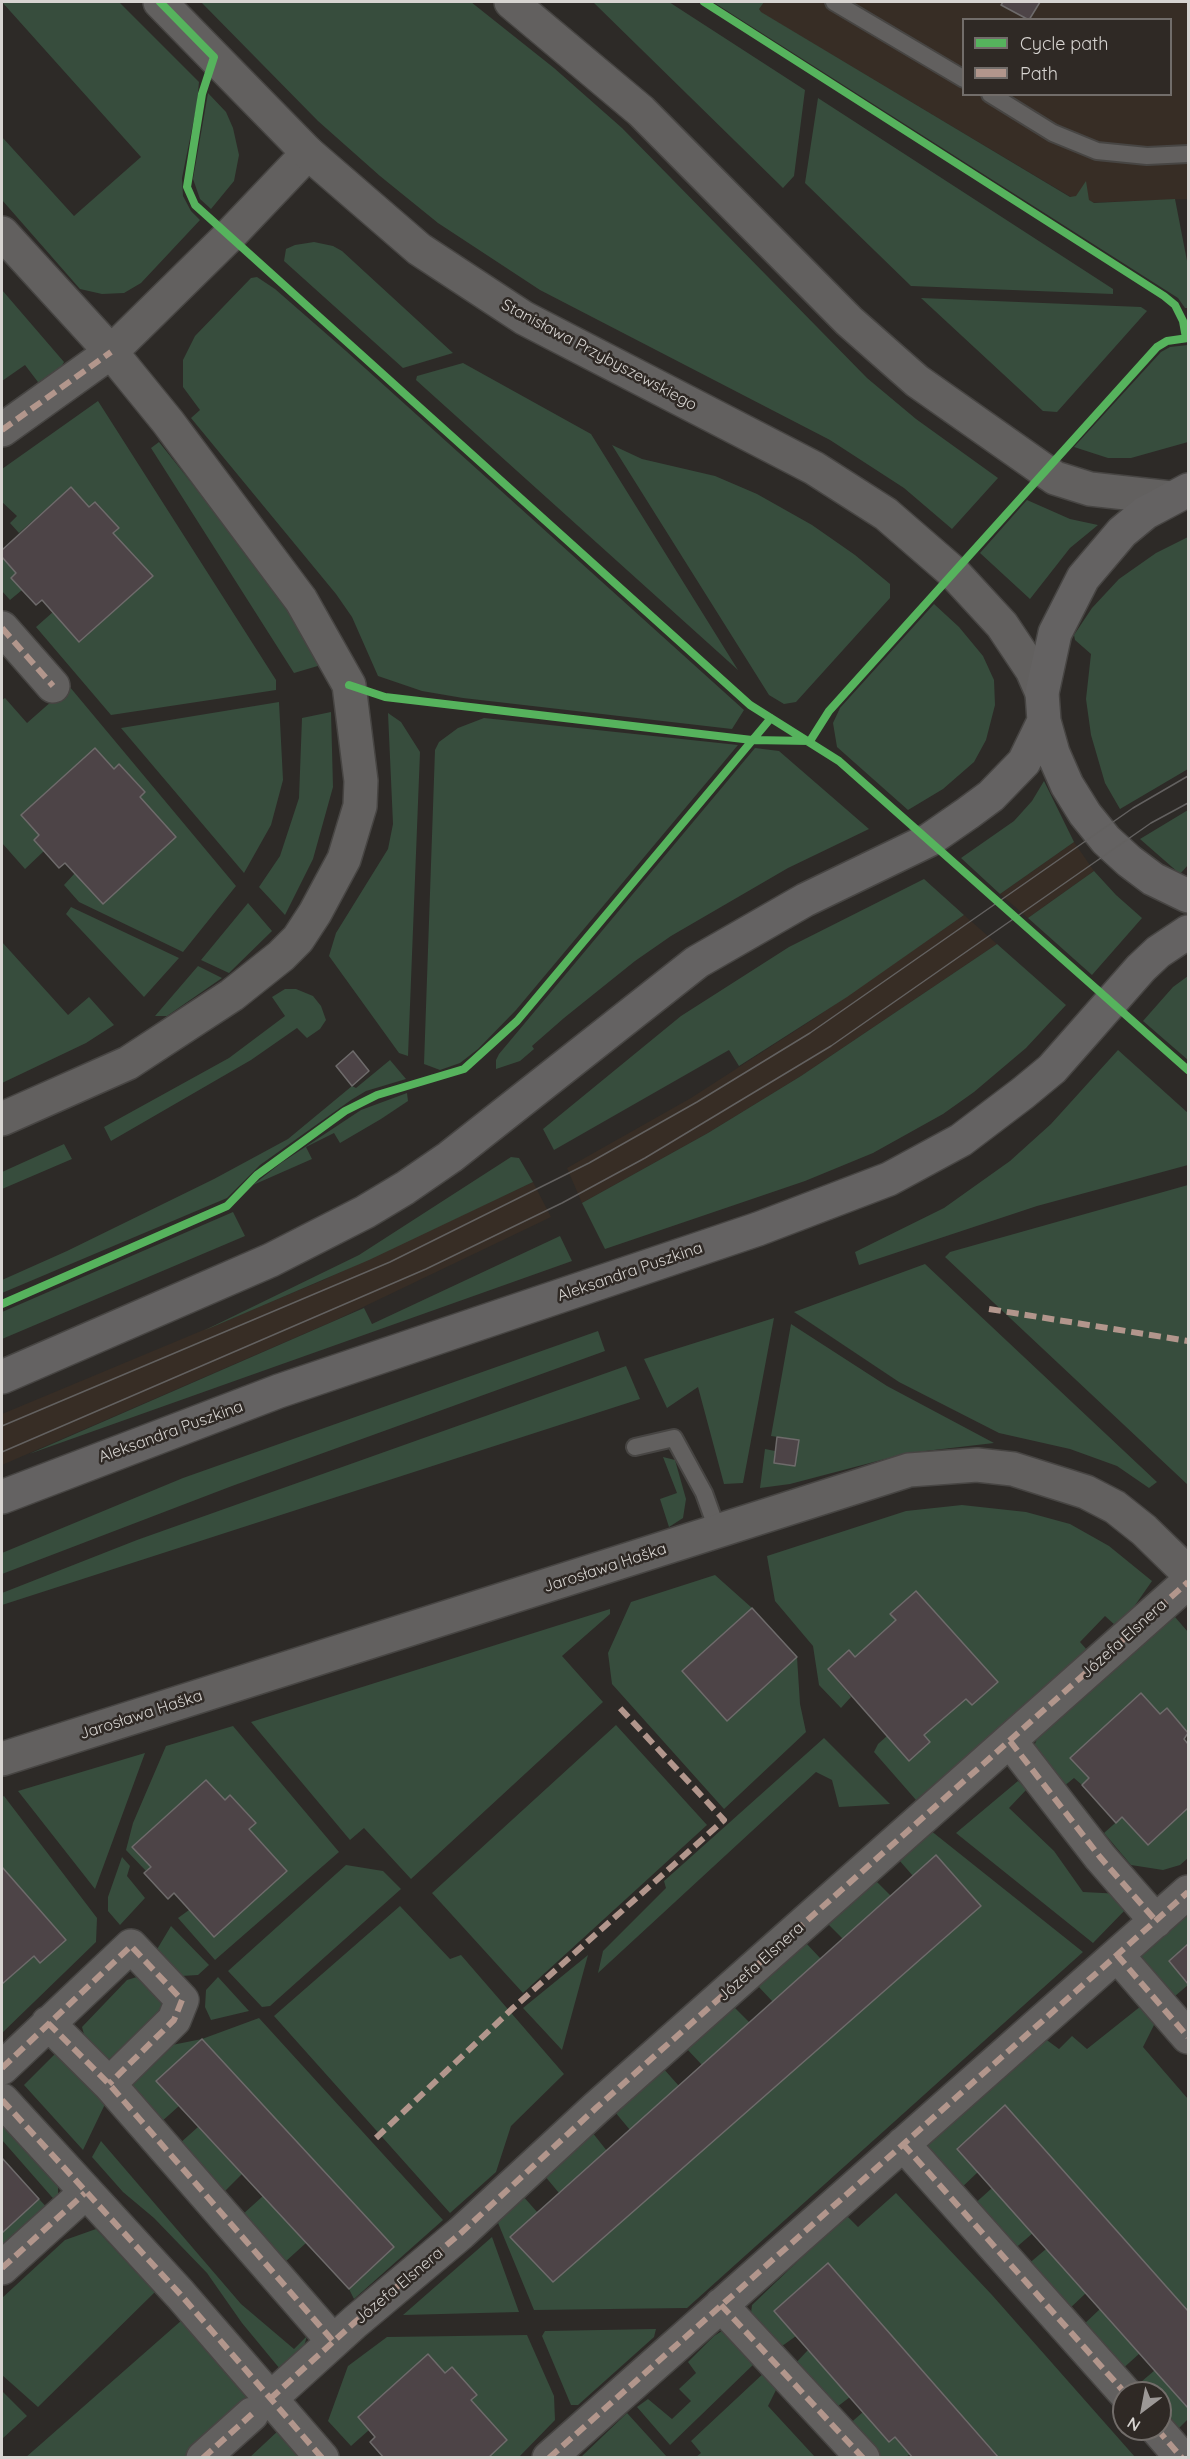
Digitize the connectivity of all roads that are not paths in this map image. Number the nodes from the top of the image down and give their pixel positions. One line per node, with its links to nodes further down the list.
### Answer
1 (160, 2): 6 (street, Stanisława Przybyszewskiego)
2 (511, 2): 11 (street)
3 (834, 2): 4 (lane)
4 (962, 78)
5 (993, 96): 7 (lane)
6 (308, 153): 9 (street); 14 (street, Stanisława Przybyszewskiego)
7 (1188, 154)
8 (2, 232): 9 (street)
9 (111, 352): 10 (street); 17 (street)
10 (2, 430)
11 (1180, 494): 14 (main road)
12 (2, 628): 13 (street)
13 (53, 687)
14 (1043, 707): 15 (main road); 18 (main road)
15 (1188, 896)
16 (1188, 932): 20 (main road, Aleksandra Puszkina)
17 (2, 1119)
18 (2, 1377)
19 (635, 1447): 21 (lane)
20 (2, 1497)
21 (718, 1532): 22 (street, Jarosława Haška); 25 (street, Jarosława Haška)
22 (1188, 1573)
23 (1188, 1582): 24 (street, Józefa Elsnera)
24 (1010, 1741): 27 (street); 38 (street, Józefa Elsnera)
25 (2, 1759)
26 (1188, 1892): 27 (street)
27 (1156, 1921): 28 (street)
28 (1117, 1955): 30 (street); 34 (street)
29 (48, 2022): 31 (street); 32 (street); 32 (street)
30 (1188, 2037)
31 (2, 2068)
32 (109, 2084): 38 (street)
33 (2, 2100): 35 (street)
34 (903, 2144): 37 (street); 39 (street)
35 (85, 2193): 36 (street); 40 (street)
36 (2, 2268)
37 (721, 2305): 44 (street); 45 (street)
38 (333, 2341): 40 (street, Józefa Elsnera)
39 (1114, 2381)
40 (261, 2407): 42 (street, Józefa Elsnera); 43 (street)
41 (1168, 2441): 46 (street)
42 (203, 2457)
43 (322, 2457)
44 (549, 2457)
45 (862, 2457)
46 (1182, 2457)

